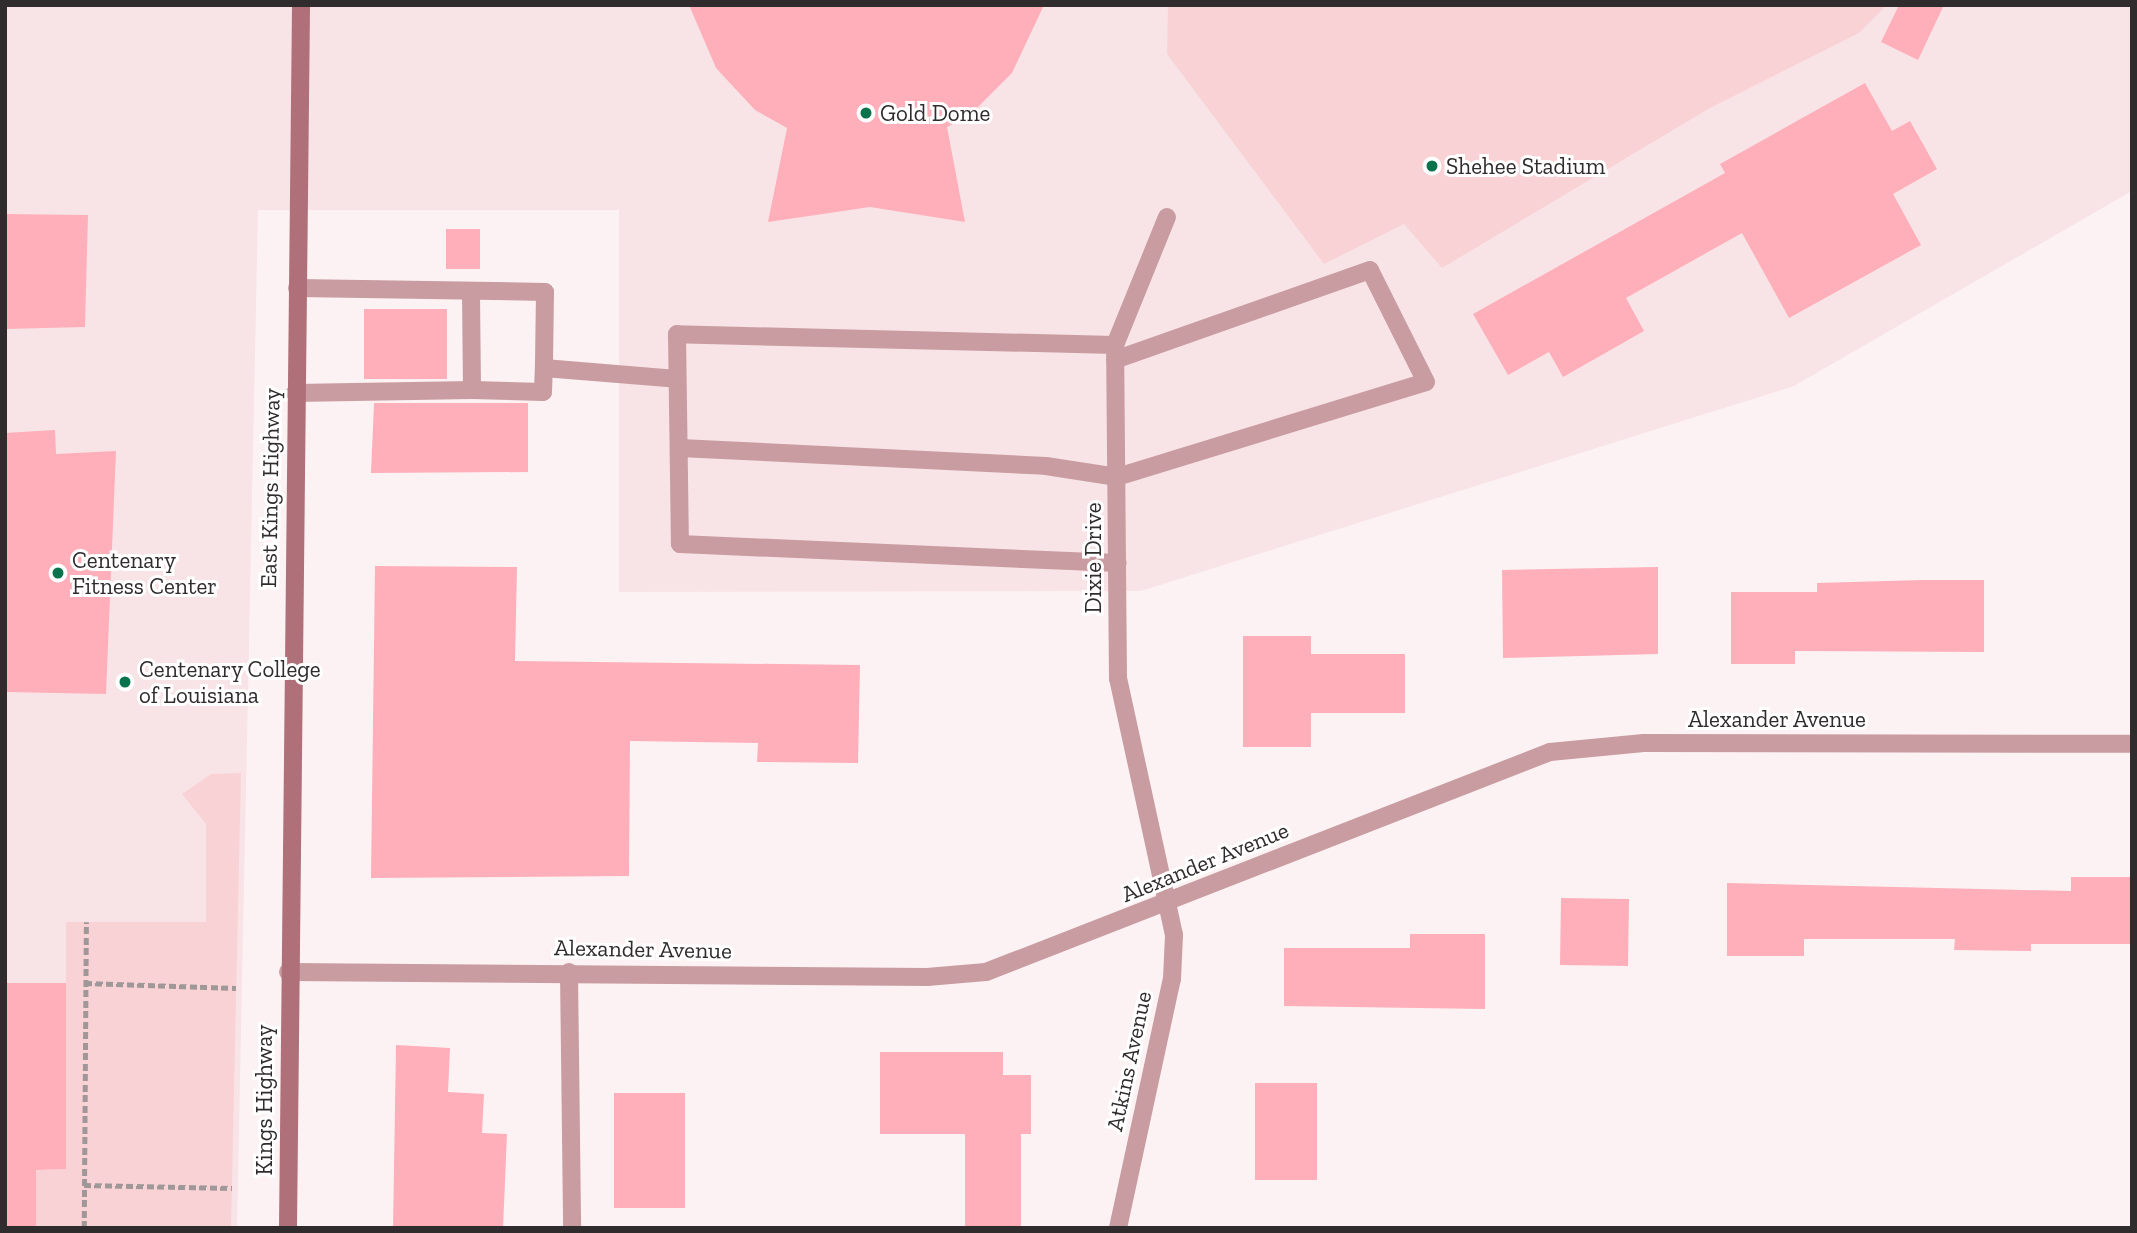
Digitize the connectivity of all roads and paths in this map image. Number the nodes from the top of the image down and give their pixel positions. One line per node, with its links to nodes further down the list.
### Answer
1 (301, 5): 3 (main road, East Kings Highway)
2 (1167, 217): 5 (street, Dixie Drive)
3 (297, 288): 4 (street); 9 (main road, East Kings Highway)
4 (471, 291): 6 (street); 8 (street)
5 (1115, 352): 7 (street); 11 (street, Dixie Drive); 11 (street)
6 (544, 368): 7 (street); 8 (street)
7 (677, 379): 10 (street)
8 (472, 390): 9 (street)
9 (296, 393): 16 (main road, East Kings Highway)
10 (680, 448): 11 (street); 12 (street)
11 (1117, 477): 12 (street, Dixie Drive)
12 (1118, 563): 14 (street, Dixie Drive)
13 (2132, 744): 14 (street, Alexander Avenue)
14 (1167, 904): 17 (street, Alexander Avenue); 25 (street, Atkins Avenue)
15 (86, 922): 18 (path)
16 (288, 972): 17 (street, Alexander Avenue); 23 (main road, Kings Highway)
17 (569, 972): 24 (street)
18 (85, 983): 19 (path); 20 (path)
19 (236, 988)
20 (84, 1185): 21 (path); 22 (path)
21 (232, 1188)
22 (83, 1228)
23 (288, 1228)
24 (572, 1228)
25 (1118, 1228)

